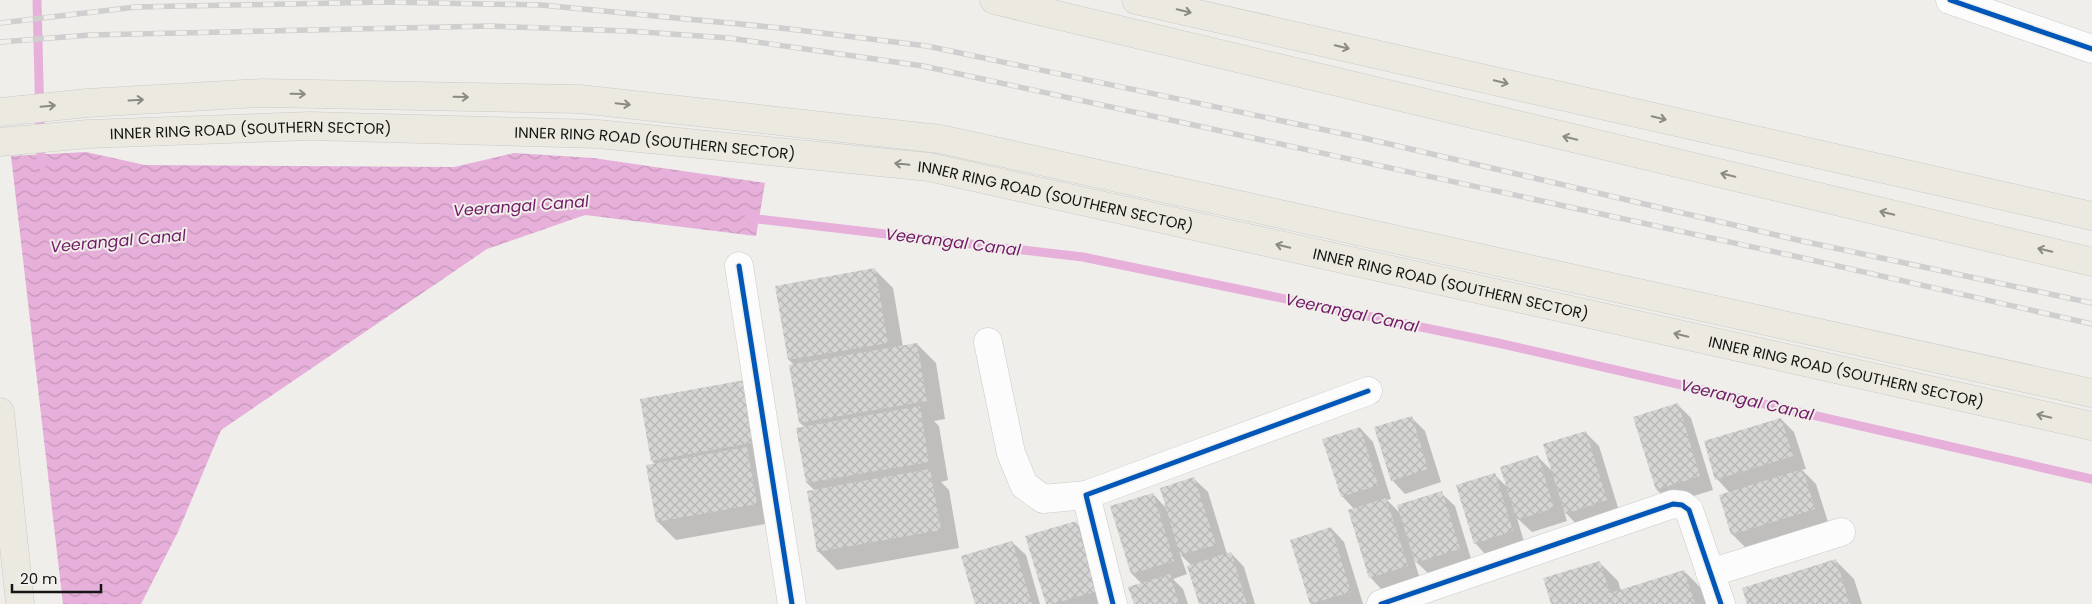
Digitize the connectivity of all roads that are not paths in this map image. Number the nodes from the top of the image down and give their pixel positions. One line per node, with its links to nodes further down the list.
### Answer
1 (994, 0): 10 (main road, one-way to 1)
2 (1136, 0): 9 (main road, one-way to 9)
3 (1954, 1): 4 (street)
4 (2092, 49)
5 (545, 98): 6 (main road, INNER RING ROAD (SOUTHERN SECTOR), one-way to 5); 7 (main road); 14 (main road, INNER RING ROAD (SOUTHERN SECTOR), one-way to 14)
6 (4, 111)
7 (544, 132): 8 (main road, INNER RING ROAD (SOUTHERN SECTOR)); 16 (main road, INNER RING ROAD (SOUTHERN SECTOR), one-way to 7)
8 (8, 141)
9 (2092, 216)
10 (2092, 262)
11 (739, 266): 21 (street)
12 (988, 342): 17 (street)
13 (1368, 390): 17 (street)
14 (2092, 393)
15 (0, 412): 20 (main road)
16 (2092, 426)
17 (1086, 495): 22 (street)
18 (1841, 532): 19 (street)
19 (1710, 573): 23 (street); 24 (street)
20 (20, 604)
21 (792, 604)
22 (1113, 604)
23 (1381, 604)
24 (1721, 604)

